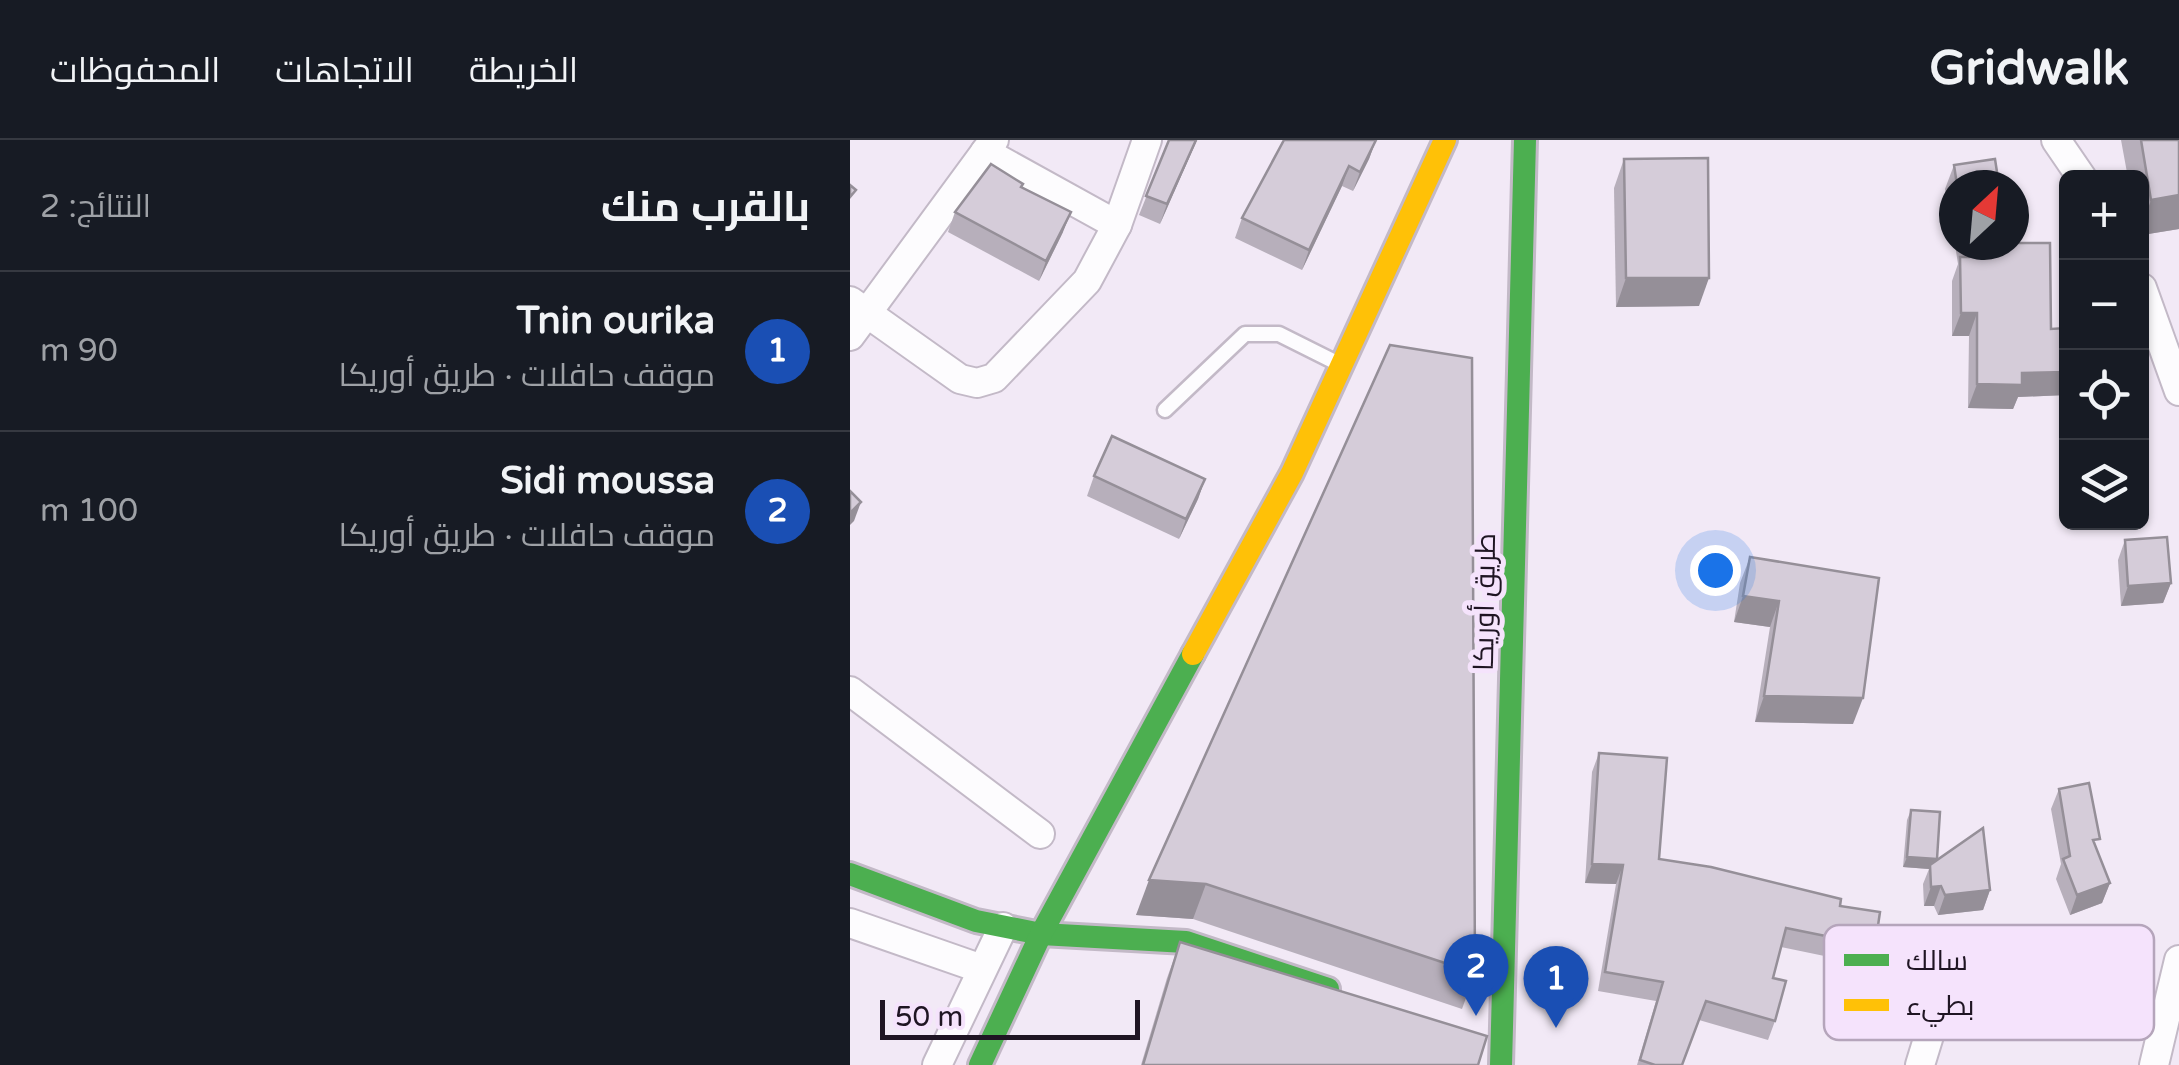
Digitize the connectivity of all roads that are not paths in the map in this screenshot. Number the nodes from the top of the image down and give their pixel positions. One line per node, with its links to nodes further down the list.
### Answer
1 (1147, 140): 7 (street)
2 (1446, 140): 10 (street)
3 (1526, 140): 23 (street, طريق أوريكا)
4 (2056, 140): 6 (street)
5 (990, 146): 7 (street); 9 (street)
6 (2077, 170)
7 (1116, 225): 9 (street)
8 (2149, 308): 11 (street)
9 (855, 317)
10 (1342, 366): 12 (lane); 18 (street)
11 (2179, 392)
12 (1165, 410)
13 (850, 692): 14 (street)
14 (1040, 834)
15 (850, 874): 17 (street)
16 (850, 923): 20 (street)
17 (1003, 926): 18 (street); 20 (street)
18 (1041, 934): 21 (street); 25 (street)
19 (2179, 960): 27 (street)
20 (982, 969): 24 (street)
21 (1343, 994)
22 (1928, 1040): 26 (street)
23 (1496, 1058)
24 (937, 1065)
25 (980, 1065)
26 (1920, 1065)
27 (2154, 1065)

